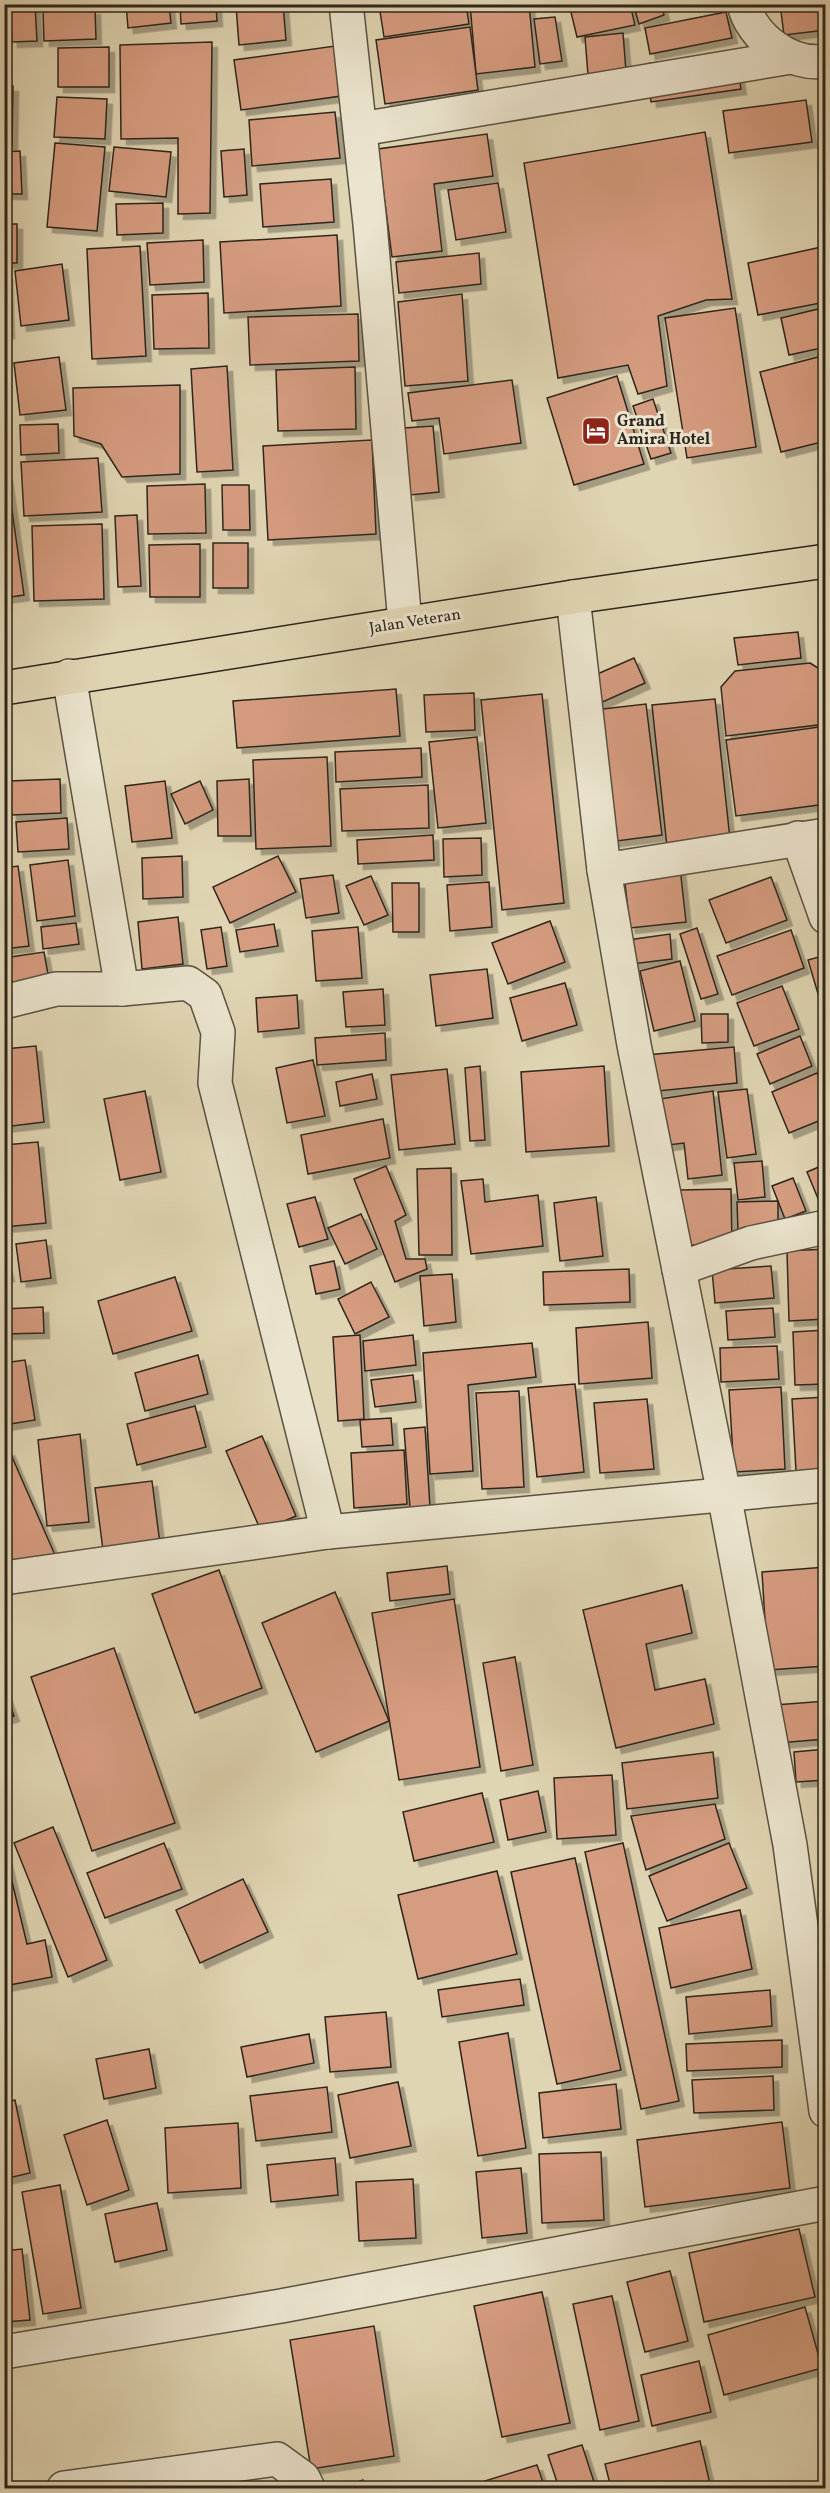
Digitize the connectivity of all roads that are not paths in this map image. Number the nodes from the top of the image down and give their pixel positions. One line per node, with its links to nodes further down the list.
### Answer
1 (346, 4): 5 (street)
2 (744, 4): 3 (street)
3 (792, 57): 4 (street); 5 (street)
4 (825, 61)
5 (361, 129): 8 (street)
6 (825, 561): 7 (main road, Jalan Veteran)
7 (573, 597): 8 (main road, Jalan Veteran); 12 (street)
8 (405, 623): 9 (main road, Jalan Veteran)
9 (69, 676): 10 (main road, Jalan Veteran); 14 (street)
10 (4, 688)
11 (812, 836): 12 (street); 13 (street)
12 (604, 870): 17 (street)
13 (825, 917)
14 (122, 989): 15 (street); 20 (street)
15 (4, 1002)
16 (825, 1227): 17 (street)
17 (679, 1269): 19 (street)
18 (825, 1485): 19 (street)
19 (724, 1494): 20 (street); 22 (street)
20 (328, 1532): 21 (street)
21 (4, 1578)
22 (825, 2111)
23 (825, 2203): 24 (street)
24 (4, 2352)
25 (64, 2488): 26 (street)
26 (308, 2488)

